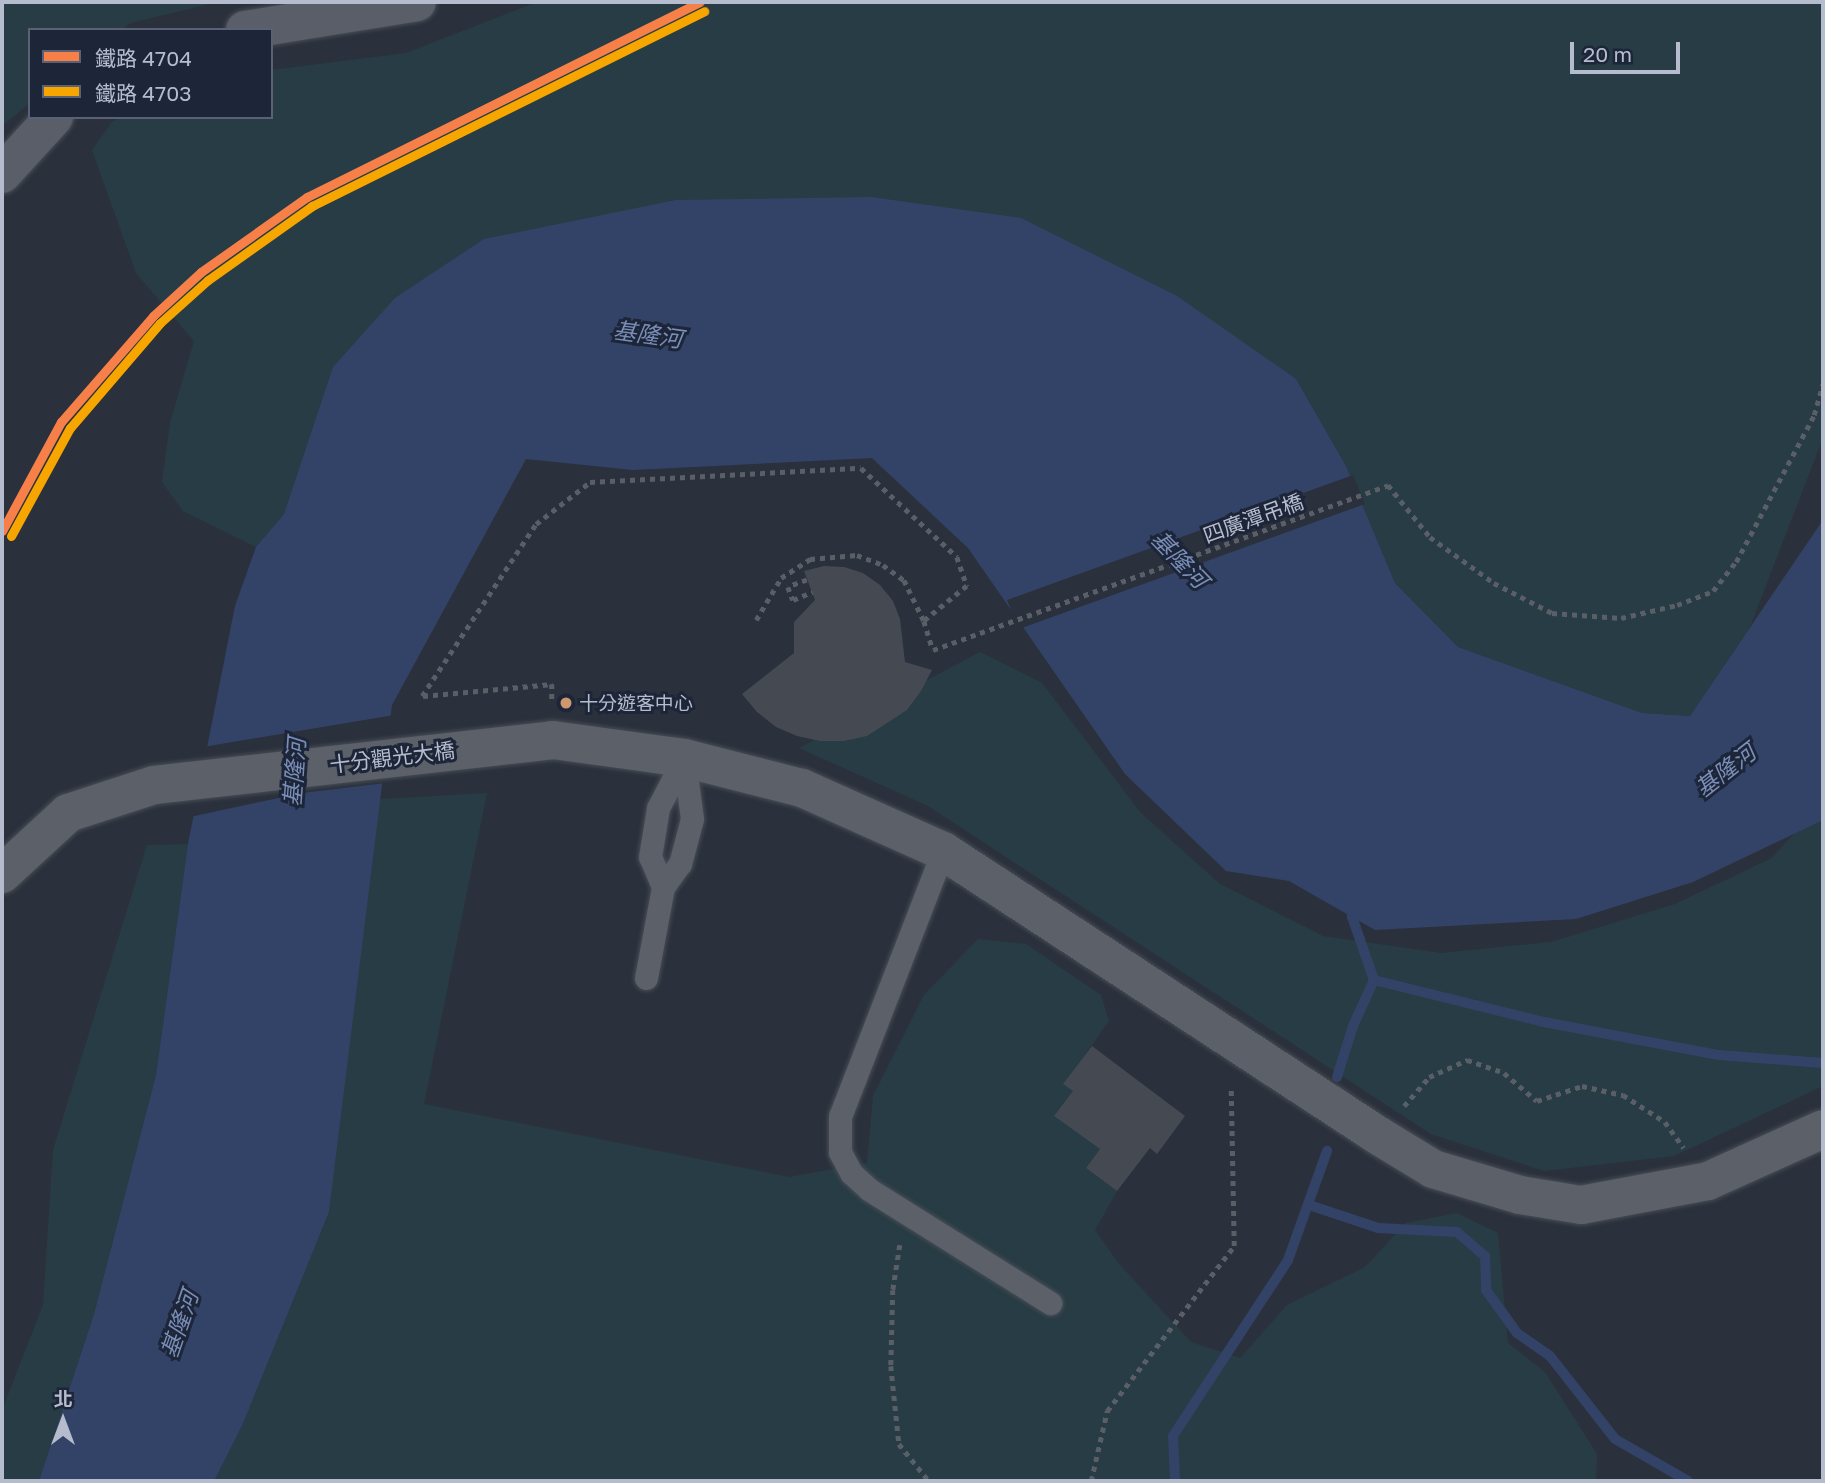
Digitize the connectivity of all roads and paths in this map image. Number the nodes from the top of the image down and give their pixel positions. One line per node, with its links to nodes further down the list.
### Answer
1 (417, 2): 2 (main road)
2 (257, 28)
3 (52, 119): 4 (main road)
4 (2, 174)
5 (1823, 384): 9 (path, 四廣潭吊橋)
6 (807, 580): 7 (path)
7 (812, 592)
8 (756, 620): 9 (path)
9 (924, 621): 10 (path)
10 (553, 740): 11 (street, 十分觀光大橋); 13 (street, 十分觀光大橋)
11 (684, 758): 12 (street, 十分觀光大橋); 14 (lane); 14 (lane)
12 (943, 851): 16 (street, 十分觀光大橋); 20 (lane)
13 (2, 874)
14 (663, 887): 15 (lane)
15 (646, 978)
16 (1231, 1039): 18 (street, 十分觀光大橋); 23 (path)
17 (1823, 1129): 19 (street, 十分觀光大橋)
18 (1379, 1136): 19 (street, 十分觀光大橋); 19 (path)
19 (1707, 1181)
20 (905, 1212): 21 (lane); 22 (path)
21 (1050, 1303)
22 (929, 1481)
23 (1091, 1481)

